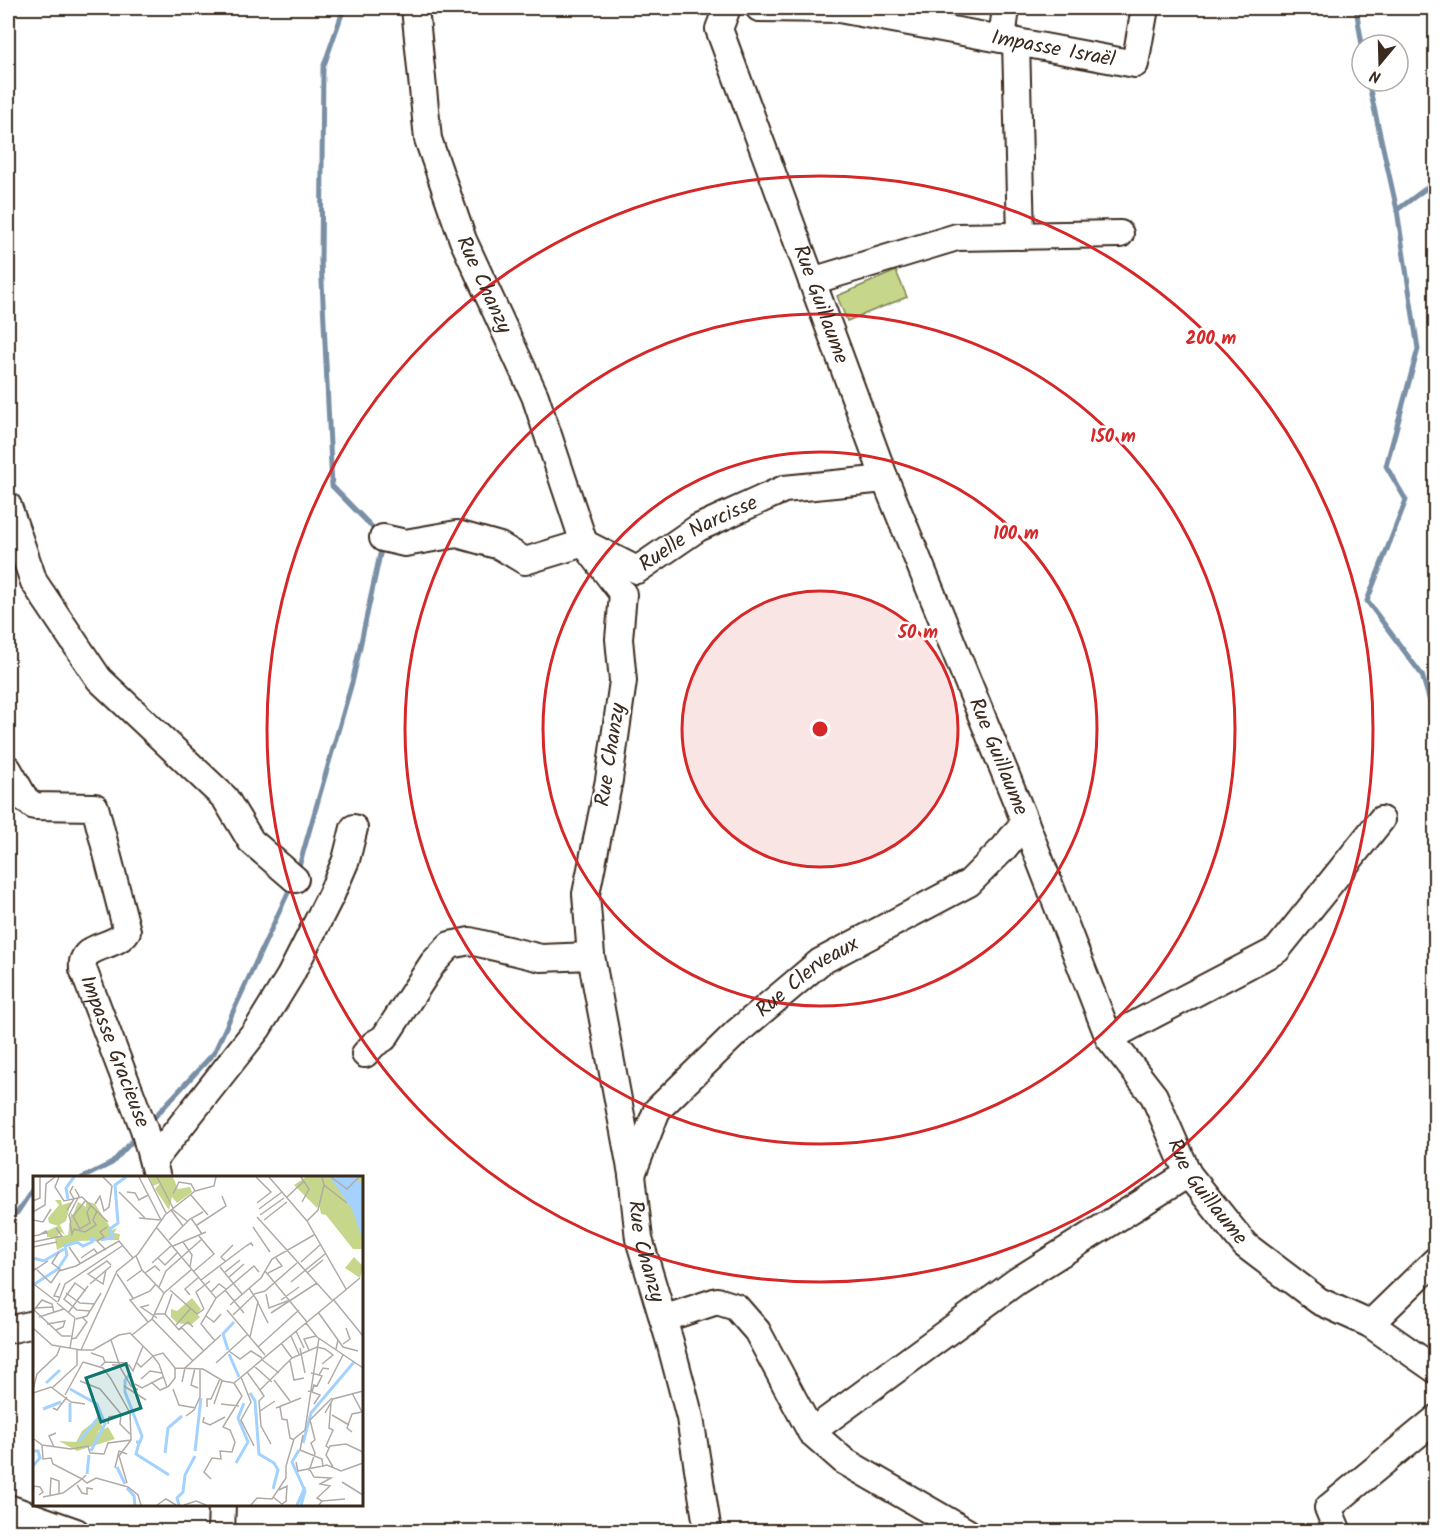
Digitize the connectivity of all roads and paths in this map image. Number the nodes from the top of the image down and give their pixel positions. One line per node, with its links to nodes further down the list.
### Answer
1 (415, 8): 13 (street, Rue Chanzy)
2 (759, 8): 6 (street, Impasse Israël)
3 (1006, 8): 6 (street)
4 (1145, 8): 6 (street, Impasse Israël)
5 (723, 18): 9 (street, Rue Guillaume)
6 (1009, 40): 8 (street)
7 (1120, 234): 8 (street)
8 (1021, 236): 9 (street)
9 (812, 281): 10 (street, Rue Guillaume)
10 (885, 480): 13 (street, Ruelle Narcisse); 16 (street, Rue Guillaume)
11 (8, 506): 18 (street)
12 (383, 538): 13 (street)
13 (584, 543): 19 (street, Rue Chanzy)
14 (8, 769): 22 (street, Impasse Gracieuse)
15 (1381, 820): 20 (street)
16 (1025, 822): 20 (street, Rue Guillaume); 23 (street, Rue Clerveaux)
17 (354, 828): 22 (street)
18 (295, 879)
19 (591, 956): 21 (street); 23 (street, Rue Chanzy)
20 (1109, 1038): 24 (street, Rue Guillaume)
21 (365, 1053)
22 (155, 1169)
23 (632, 1174): 26 (street, Rue Chanzy)
24 (1188, 1174): 28 (street, Rue Guillaume); 32 (street)
25 (1436, 1260): 28 (street)
26 (663, 1319): 32 (street); 37 (street, Rue Chanzy)
27 (33, 1324): 29 (street)
28 (1370, 1324): 30 (street, Rue Guillaume)
29 (8, 1330)
30 (1436, 1370)
31 (1436, 1419): 39 (street)
32 (811, 1432): 38 (street)
33 (222, 1506): 36 (street)
34 (8, 1508): 35 (street)
35 (76, 1532)
36 (221, 1532)
37 (708, 1532)
38 (967, 1532)
39 (1338, 1532)

